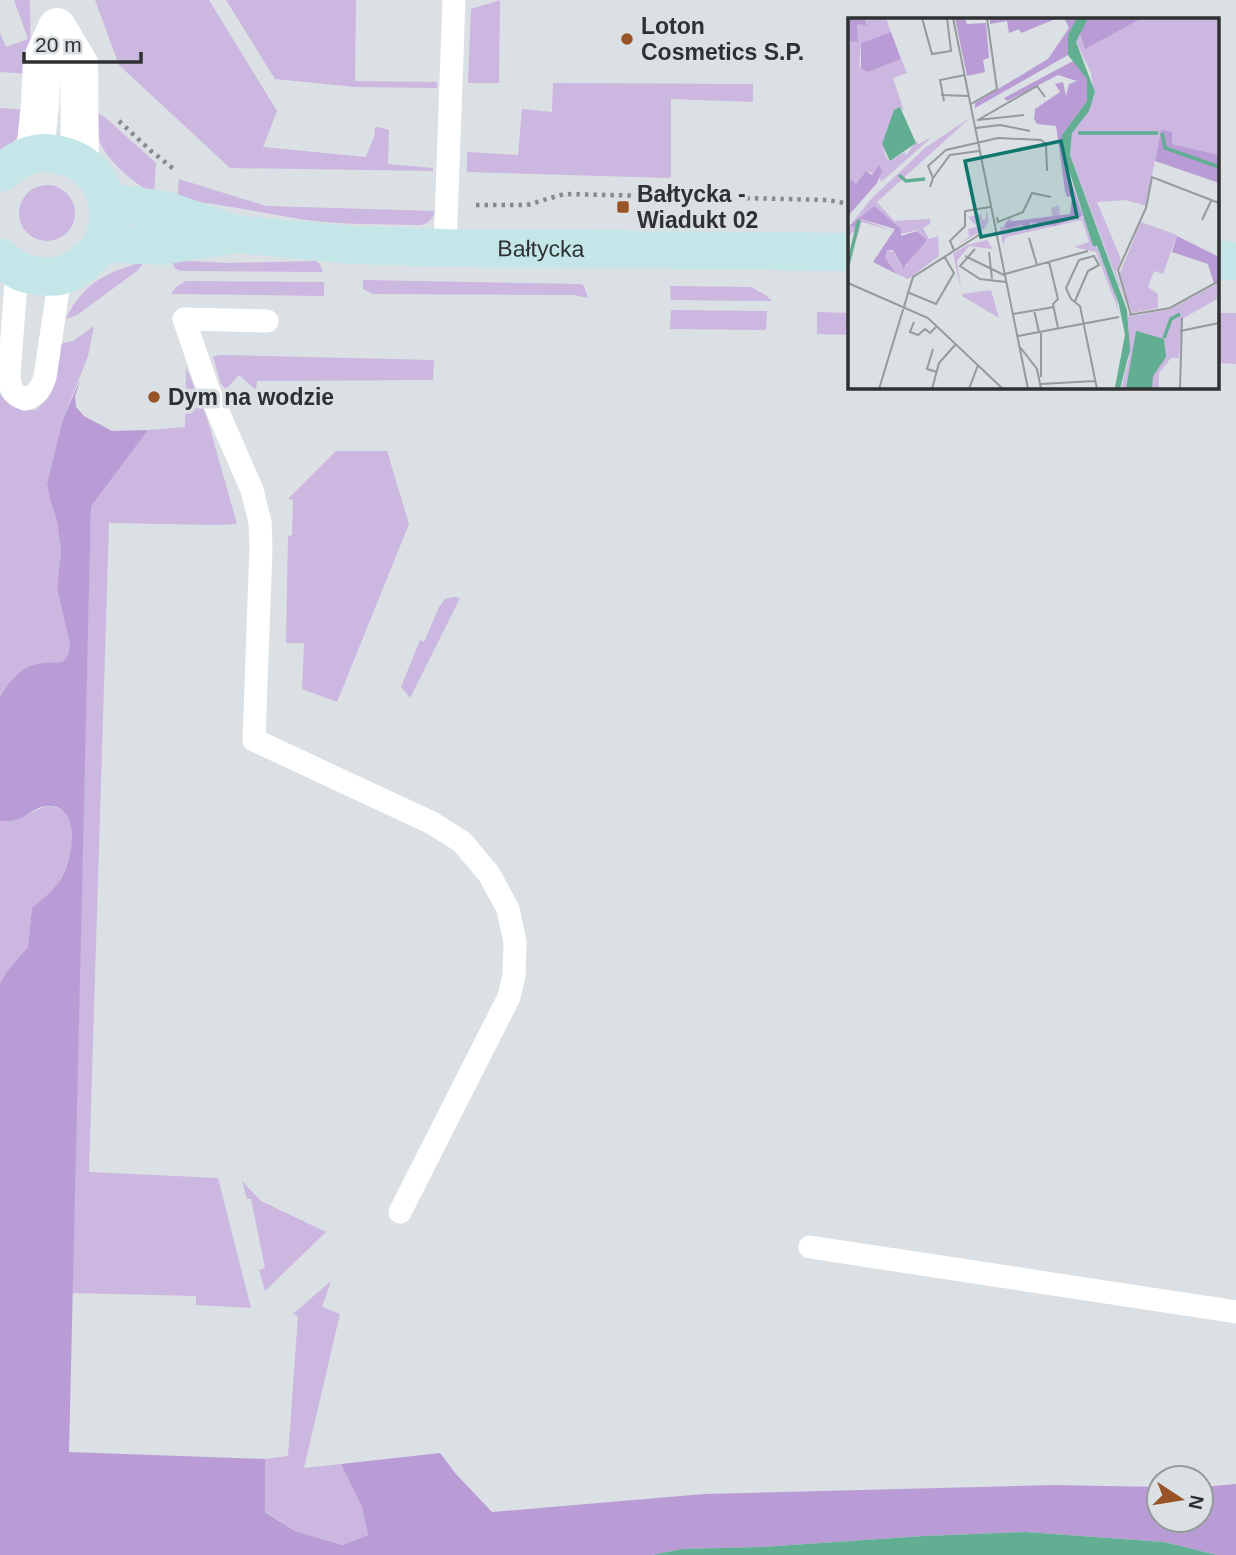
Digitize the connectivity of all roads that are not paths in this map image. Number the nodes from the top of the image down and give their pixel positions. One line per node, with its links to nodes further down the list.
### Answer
1 (454, 0): 9 (lane)
2 (55, 13): 3 (street); 4 (street)
3 (34, 153): 4 (main road); 5 (main road)
4 (80, 162): 6 (main road)
5 (0, 173)
6 (107, 202): 7 (main road, Bałtycka); 8 (main road)
7 (235, 234): 8 (main road, Bałtycka); 9 (main road, Bałtycka)
8 (102, 243): 14 (main road)
9 (445, 248): 10 (main road, Bałtycka)
10 (848, 252)
11 (1218, 260): 12 (main road)
12 (1236, 261)
13 (9, 263): 14 (main road); 14 (lane)
14 (60, 276)
15 (267, 321): 16 (lane)
16 (400, 1212)
17 (810, 1247): 18 (lane)
18 (1236, 1312)

